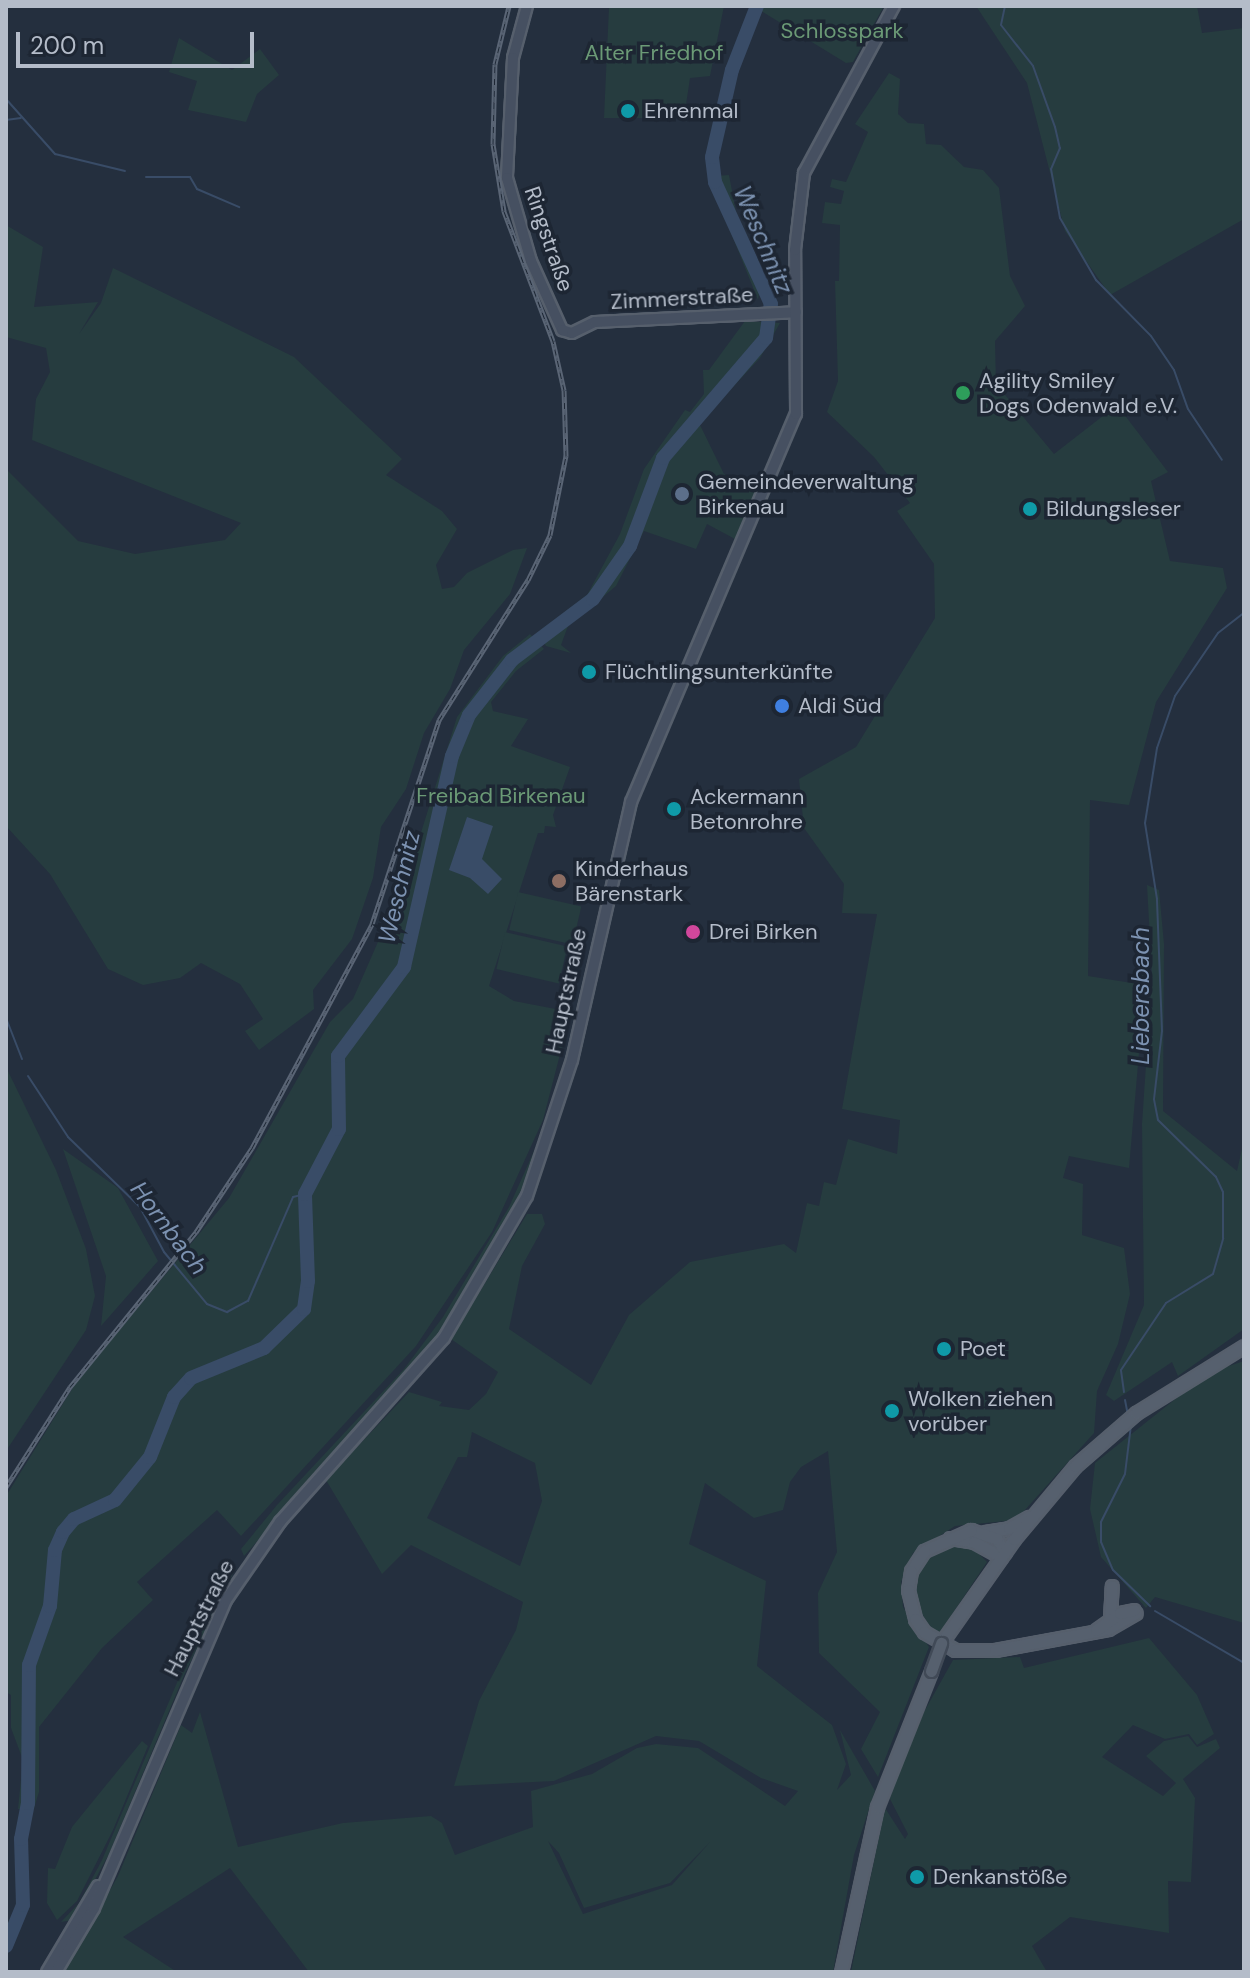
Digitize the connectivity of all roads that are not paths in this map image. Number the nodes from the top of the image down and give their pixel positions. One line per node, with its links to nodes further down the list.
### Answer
1 (527, 6): 4 (main road, Ringstraße)
2 (894, 6): 3 (main road, Hauptstraße)
3 (796, 312): 4 (main road, Zimmerstraße); 13 (main road, Hauptstraße)
4 (572, 333)
5 (1244, 1346): 6 (main road)
6 (1033, 1515): 7 (main road); 9 (main road)
7 (984, 1532): 8 (main road); 9 (main road)
8 (943, 1538): 9 (main road); 12 (main road)
9 (1003, 1554): 16 (main road, bridge)
10 (1112, 1586): 11 (main road)
11 (1110, 1619): 12 (main road); 12 (main road)
12 (1090, 1633)
13 (112, 1865): 14 (main road); 15 (main road)
14 (47, 1972)
15 (56, 1972)
16 (841, 1972)

